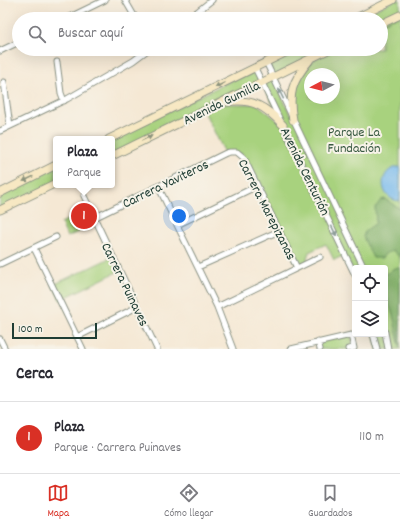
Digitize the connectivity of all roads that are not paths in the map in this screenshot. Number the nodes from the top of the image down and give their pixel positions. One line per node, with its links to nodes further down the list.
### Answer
1 (105, 0): 5 (street)
2 (125, 0): 6 (street)
3 (212, 0): 7 (street)
4 (393, 0): 8 (main road)
5 (80, 12)
6 (132, 12)
7 (197, 12)
8 (368, 12)
9 (400, 15): 10 (main road)
10 (388, 21)
11 (12, 45): 12 (street)
12 (0, 51)
13 (140, 56): 23 (street)
14 (278, 56): 18 (main road, Avenida Gumilla)
15 (315, 56): 16 (main road, Avenida Gumilla)
16 (311, 58): 20 (main road, Avenida Gumilla); 25 (main road)
17 (57, 62): 23 (street)
18 (266, 62): 19 (main road, Avenida Gumilla); 20 (street, Avenida Centurión)
19 (255, 68): 22 (street, Avenida Centurión); 29 (main road, Avenida Gumilla, one-way to 29)
20 (273, 77): 22 (main road, Avenida Gumilla); 25 (street, Avenida Centurión, one-way to 20)
21 (4, 82): 27 (street)
22 (262, 82): 24 (main road, Avenida Gumilla); 26 (street, Avenida Centurión)
23 (64, 101): 27 (street)
24 (219, 103): 26 (main road); 31 (main road, Avenida Gumilla, one-way to 24)
25 (293, 120): 46 (street, Avenida Centurión)
26 (283, 125): 49 (street, Avenida Centurión, one-way to 49)
27 (10, 126): 28 (street)
28 (0, 131)
29 (115, 136)
30 (237, 152): 34 (street, Carrera Yaviteros); 35 (street, Carrera Marepizanas)
31 (115, 155)
32 (53, 166): 36 (main road, one-way to 36)
33 (53, 184): 38 (main road)
34 (158, 186): 39 (street, Carrera Yaviteros); 40 (street)
35 (257, 186): 40 (street); 41 (street, Carrera Marepizanas)
36 (0, 193)
37 (84, 196): 39 (street, Carrera Puinaves)
38 (0, 210)
39 (94, 218): 50 (street, Carrera Puinaves)
40 (177, 225): 47 (street)
41 (279, 230): 47 (street); 48 (street, Carrera Marepizanas)
42 (56, 238): 43 (street)
43 (34, 248): 45 (street); 52 (street)
44 (320, 257): 48 (street)
45 (0, 264)
46 (363, 265)
47 (198, 267): 51 (street)
48 (297, 268): 51 (street)
49 (352, 269)
50 (137, 307): 52 (street); 59 (street, Carrera Puinaves)
51 (217, 307): 60 (street)
52 (77, 337): 58 (street)
53 (374, 337): 64 (street)
54 (386, 337): 65 (street)
55 (0, 339): 57 (street)
56 (318, 342): 61 (street); 62 (street); 63 (street)
57 (5, 349)
58 (83, 349)
59 (157, 349)
60 (233, 349)
61 (291, 349)
62 (320, 349)
63 (348, 349)
64 (377, 349)
65 (388, 349)

